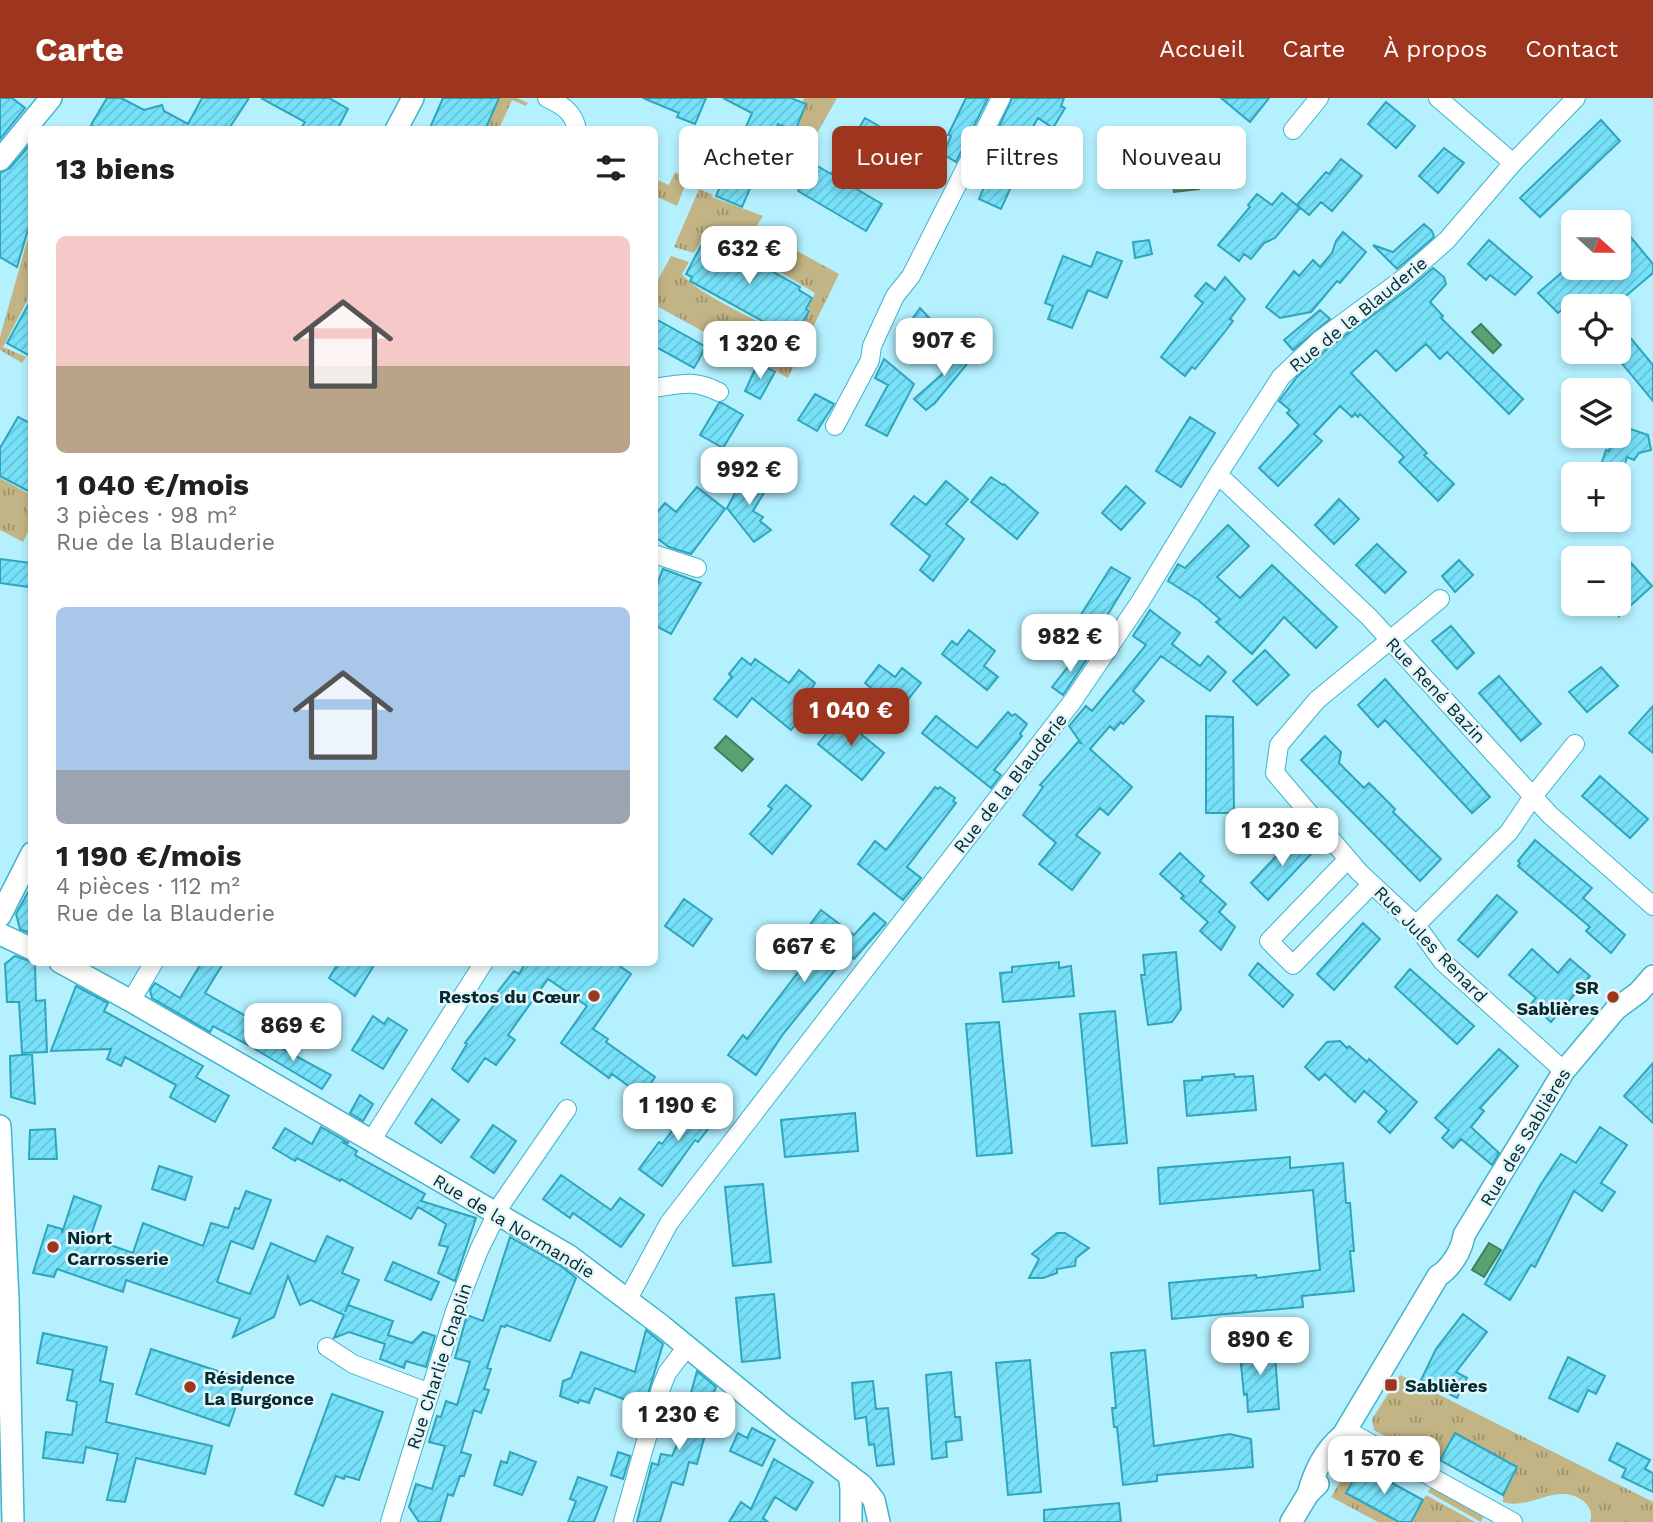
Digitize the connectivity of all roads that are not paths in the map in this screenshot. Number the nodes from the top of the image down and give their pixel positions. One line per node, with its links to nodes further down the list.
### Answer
1 (51, 98): 11 (street)
2 (413, 98): 8 (street)
3 (547, 98): 9 (street)
4 (1001, 98): 15 (street)
5 (1319, 98): 10 (street)
6 (1438, 98): 12 (street)
7 (1576, 98): 12 (street, Rue de la Blauderie)
8 (398, 126)
9 (576, 126)
10 (1293, 130)
11 (0, 160)
12 (1513, 163): 16 (street, Rue de la Blauderie)
13 (658, 387): 14 (street)
14 (719, 392)
15 (835, 426)
16 (1217, 476): 20 (street, Rue René Bazin); 44 (street, Rue de la Blauderie)
17 (658, 555): 18 (street)
18 (697, 568)
19 (1440, 599): 20 (street, Rue Jules Renard)
20 (1391, 641): 22 (street, Rue René Bazin); 23 (street, Rue Jules Renard)
21 (1575, 744): 22 (street)
22 (1534, 795): 26 (street, Rue René Bazin); 28 (street)
23 (1348, 859): 25 (street, Rue Jules Renard); 25 (street)
24 (28, 861): 27 (street)
25 (1372, 884): 28 (street, Rue Jules Renard)
26 (1653, 906)
27 (0, 916)
28 (1416, 925): 38 (street, Rue Jules Renard)
29 (0, 934): 30 (street)
30 (28, 947)
31 (1653, 961): 37 (street, Rue des Sablières)
32 (67, 966): 36 (street, Rue de la Normandie)
33 (152, 966): 36 (street)
34 (481, 966): 41 (street)
35 (1653, 976): 37 (street, Rue des Sablières)
36 (131, 1001): 41 (street, Rue de la Normandie)
37 (1616, 1009): 38 (street, Rue des Sablières)
38 (1564, 1071): 48 (street, Rue des Sablières)
39 (567, 1109): 43 (street, Rue Charlie Chaplin)
40 (0, 1126): 42 (street)
41 (371, 1142): 43 (street, Rue de la Normandie)
42 (1, 1153): 50 (street)
43 (497, 1214): 44 (street, Rue de la Normandie); 47 (street, Rue Charlie Chaplin)
44 (628, 1299): 46 (street, Rue de la Normandie)
45 (327, 1347): 47 (street)
46 (687, 1348): 49 (street, Rue de la Normandie); 52 (street)
47 (430, 1393): 51 (street, Rue Charlie Chaplin)
48 (1345, 1432): 55 (street, Rue des Sablières); 56 (street)
49 (849, 1475): 53 (street); 54 (street, Rue de la Normandie)
50 (13, 1522)
51 (390, 1522)
52 (623, 1522)
53 (852, 1522)
54 (879, 1522)
55 (1291, 1522)
56 (1513, 1522)

